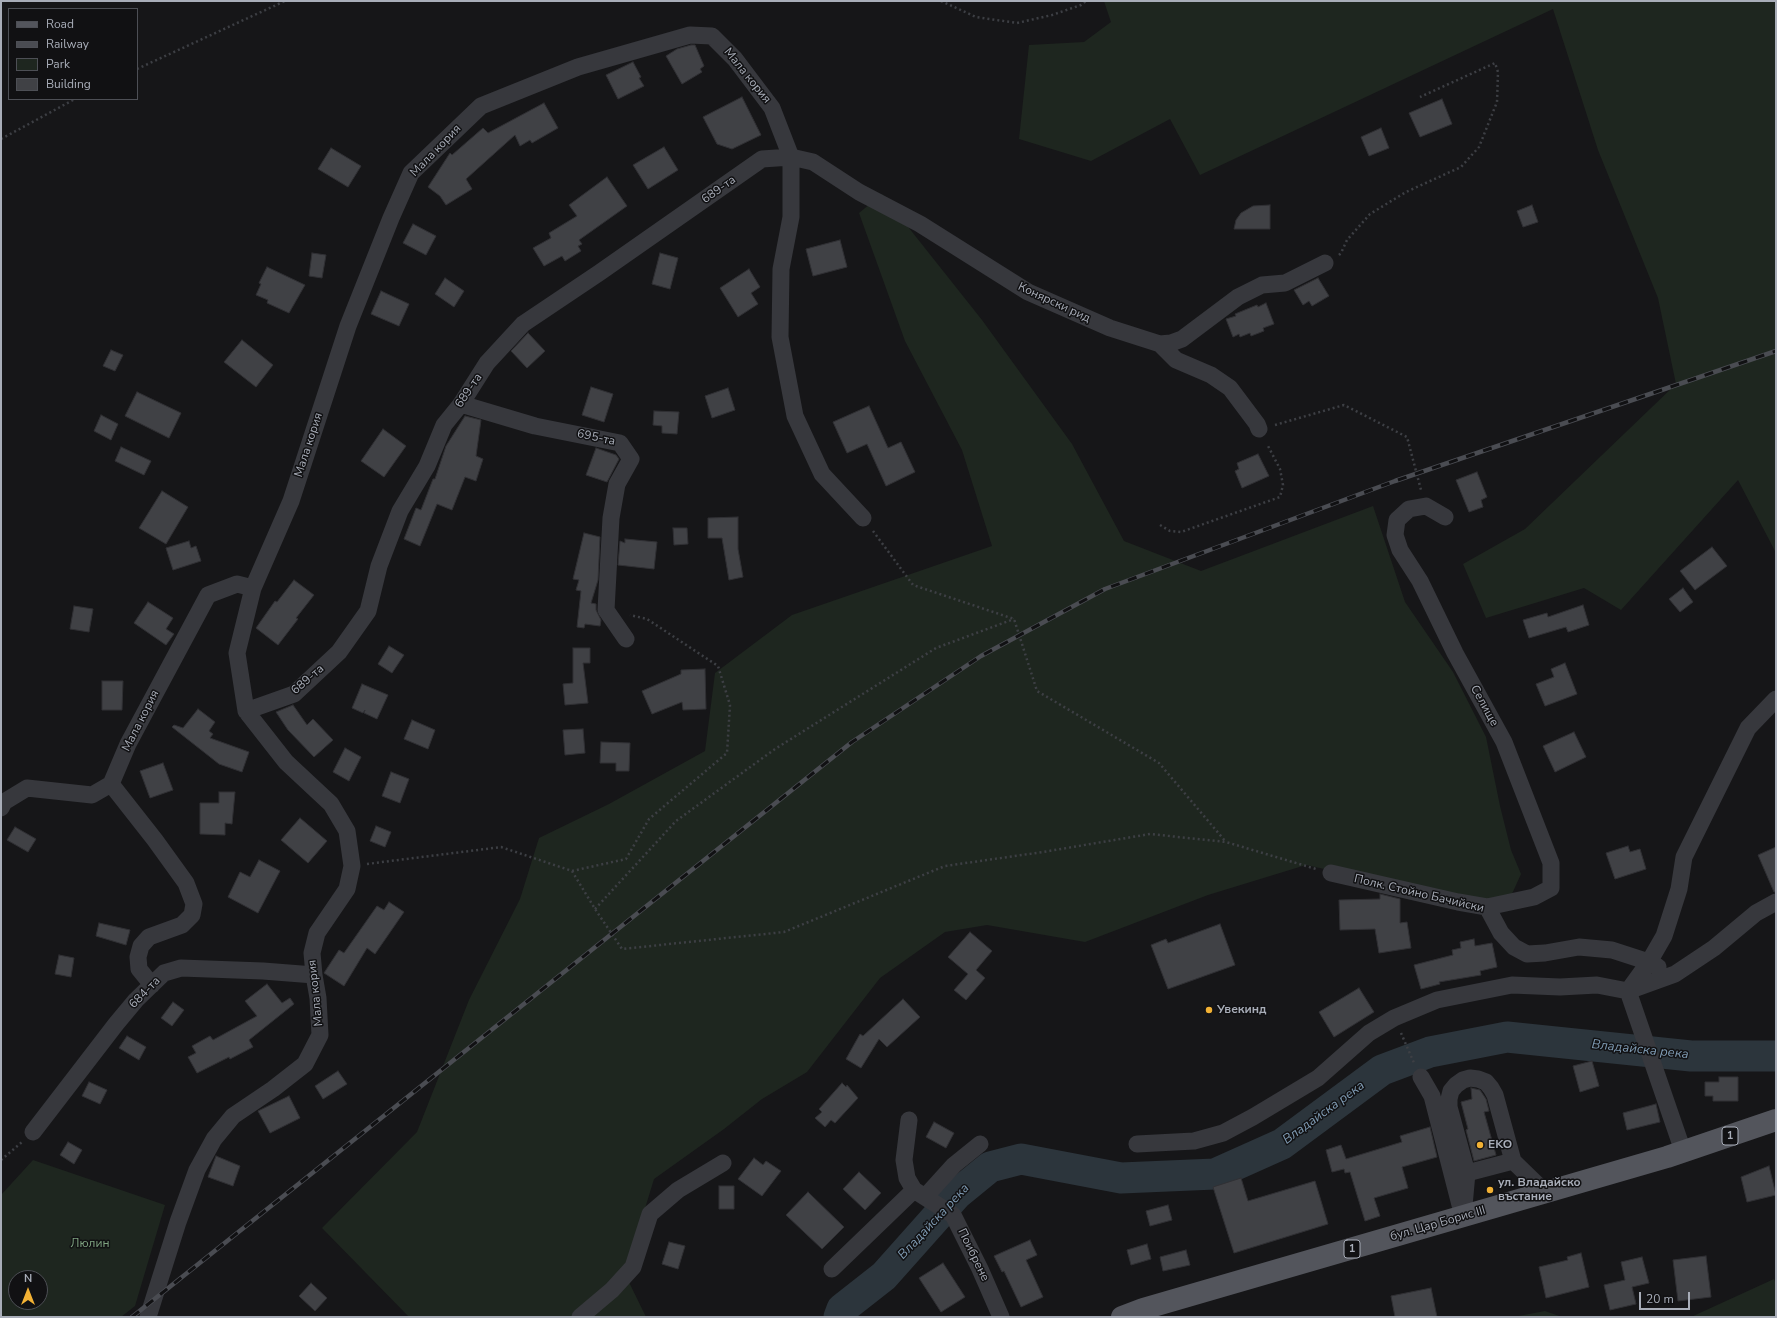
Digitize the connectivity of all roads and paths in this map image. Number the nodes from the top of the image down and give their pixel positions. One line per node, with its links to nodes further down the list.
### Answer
1 (285, 1): 4 (path)
2 (941, 1): 3 (path)
3 (1086, 1)
4 (138, 69)
5 (1420, 97): 9 (path)
6 (73, 100): 7 (path)
7 (1, 139)
8 (792, 157): 10 (street, Конярски рид); 11 (street, 689-та); 15 (street); 17 (street, Мала кория)
9 (1324, 263): 10 (street, Конярски рид)
10 (1160, 344): 12 (street)
11 (461, 404): 18 (street, 695-та); 22 (street, 689-та)
12 (1259, 429): 13 (path); 16 (path)
13 (1426, 506): 14 (street); 30 (street, Селище)
14 (1445, 517)
15 (863, 518): 19 (path)
16 (1160, 525)
17 (253, 588): 22 (street, Мала кория); 23 (street, Мала кория)
18 (606, 610): 20 (street); 27 (path)
19 (1014, 619): 25 (path); 31 (path)
20 (626, 639)
21 (1776, 699): 32 (street)
22 (246, 711): 26 (street, Мала кория)
23 (111, 784): 24 (street); 35 (street)
24 (1, 808)
25 (1226, 842): 28 (path); 31 (path)
26 (352, 866): 27 (path); 34 (street, Мала кория)
27 (572, 871): 31 (path)
28 (1331, 873): 30 (street, Полк. Стойно Бачийски)
29 (1776, 902): 33 (street)
30 (1487, 907): 32 (street, Полк. Стойно Бачийски)
31 (595, 909)
32 (1649, 962): 33 (street, Полк. Стойно Бачийски); 36 (street)
33 (1675, 974): 36 (street)
34 (314, 975): 35 (street, 684-та); 53 (street, Мала кория)
35 (152, 985): 41 (street, 684-та)
36 (1628, 991): 43 (street); 44 (street)
37 (1404, 1042): 38 (path)
38 (1421, 1077): 51 (street)
39 (909, 1120): 50 (street)
40 (1776, 1120): 44 (main road, бул. Цар Борис III / 1)
41 (34, 1132): 45 (path)
42 (980, 1144): 50 (street)
43 (1136, 1144)
44 (1683, 1151): 49 (main road, бул. Цар Борис III / 1)
45 (1, 1160)
46 (1513, 1161): 48 (street); 48 (street); 49 (street)
47 (723, 1163): 54 (street)
48 (1468, 1173): 51 (street)
49 (1545, 1192): 51 (main road, бул. Цар Борис III / 1)
50 (920, 1194): 52 (street); 55 (street, Поибрене)
51 (1463, 1217): 56 (main road, бул. Цар Борис III / 1)
52 (832, 1269)
53 (148, 1317)
54 (580, 1317)
55 (1001, 1317)
56 (1122, 1317)

